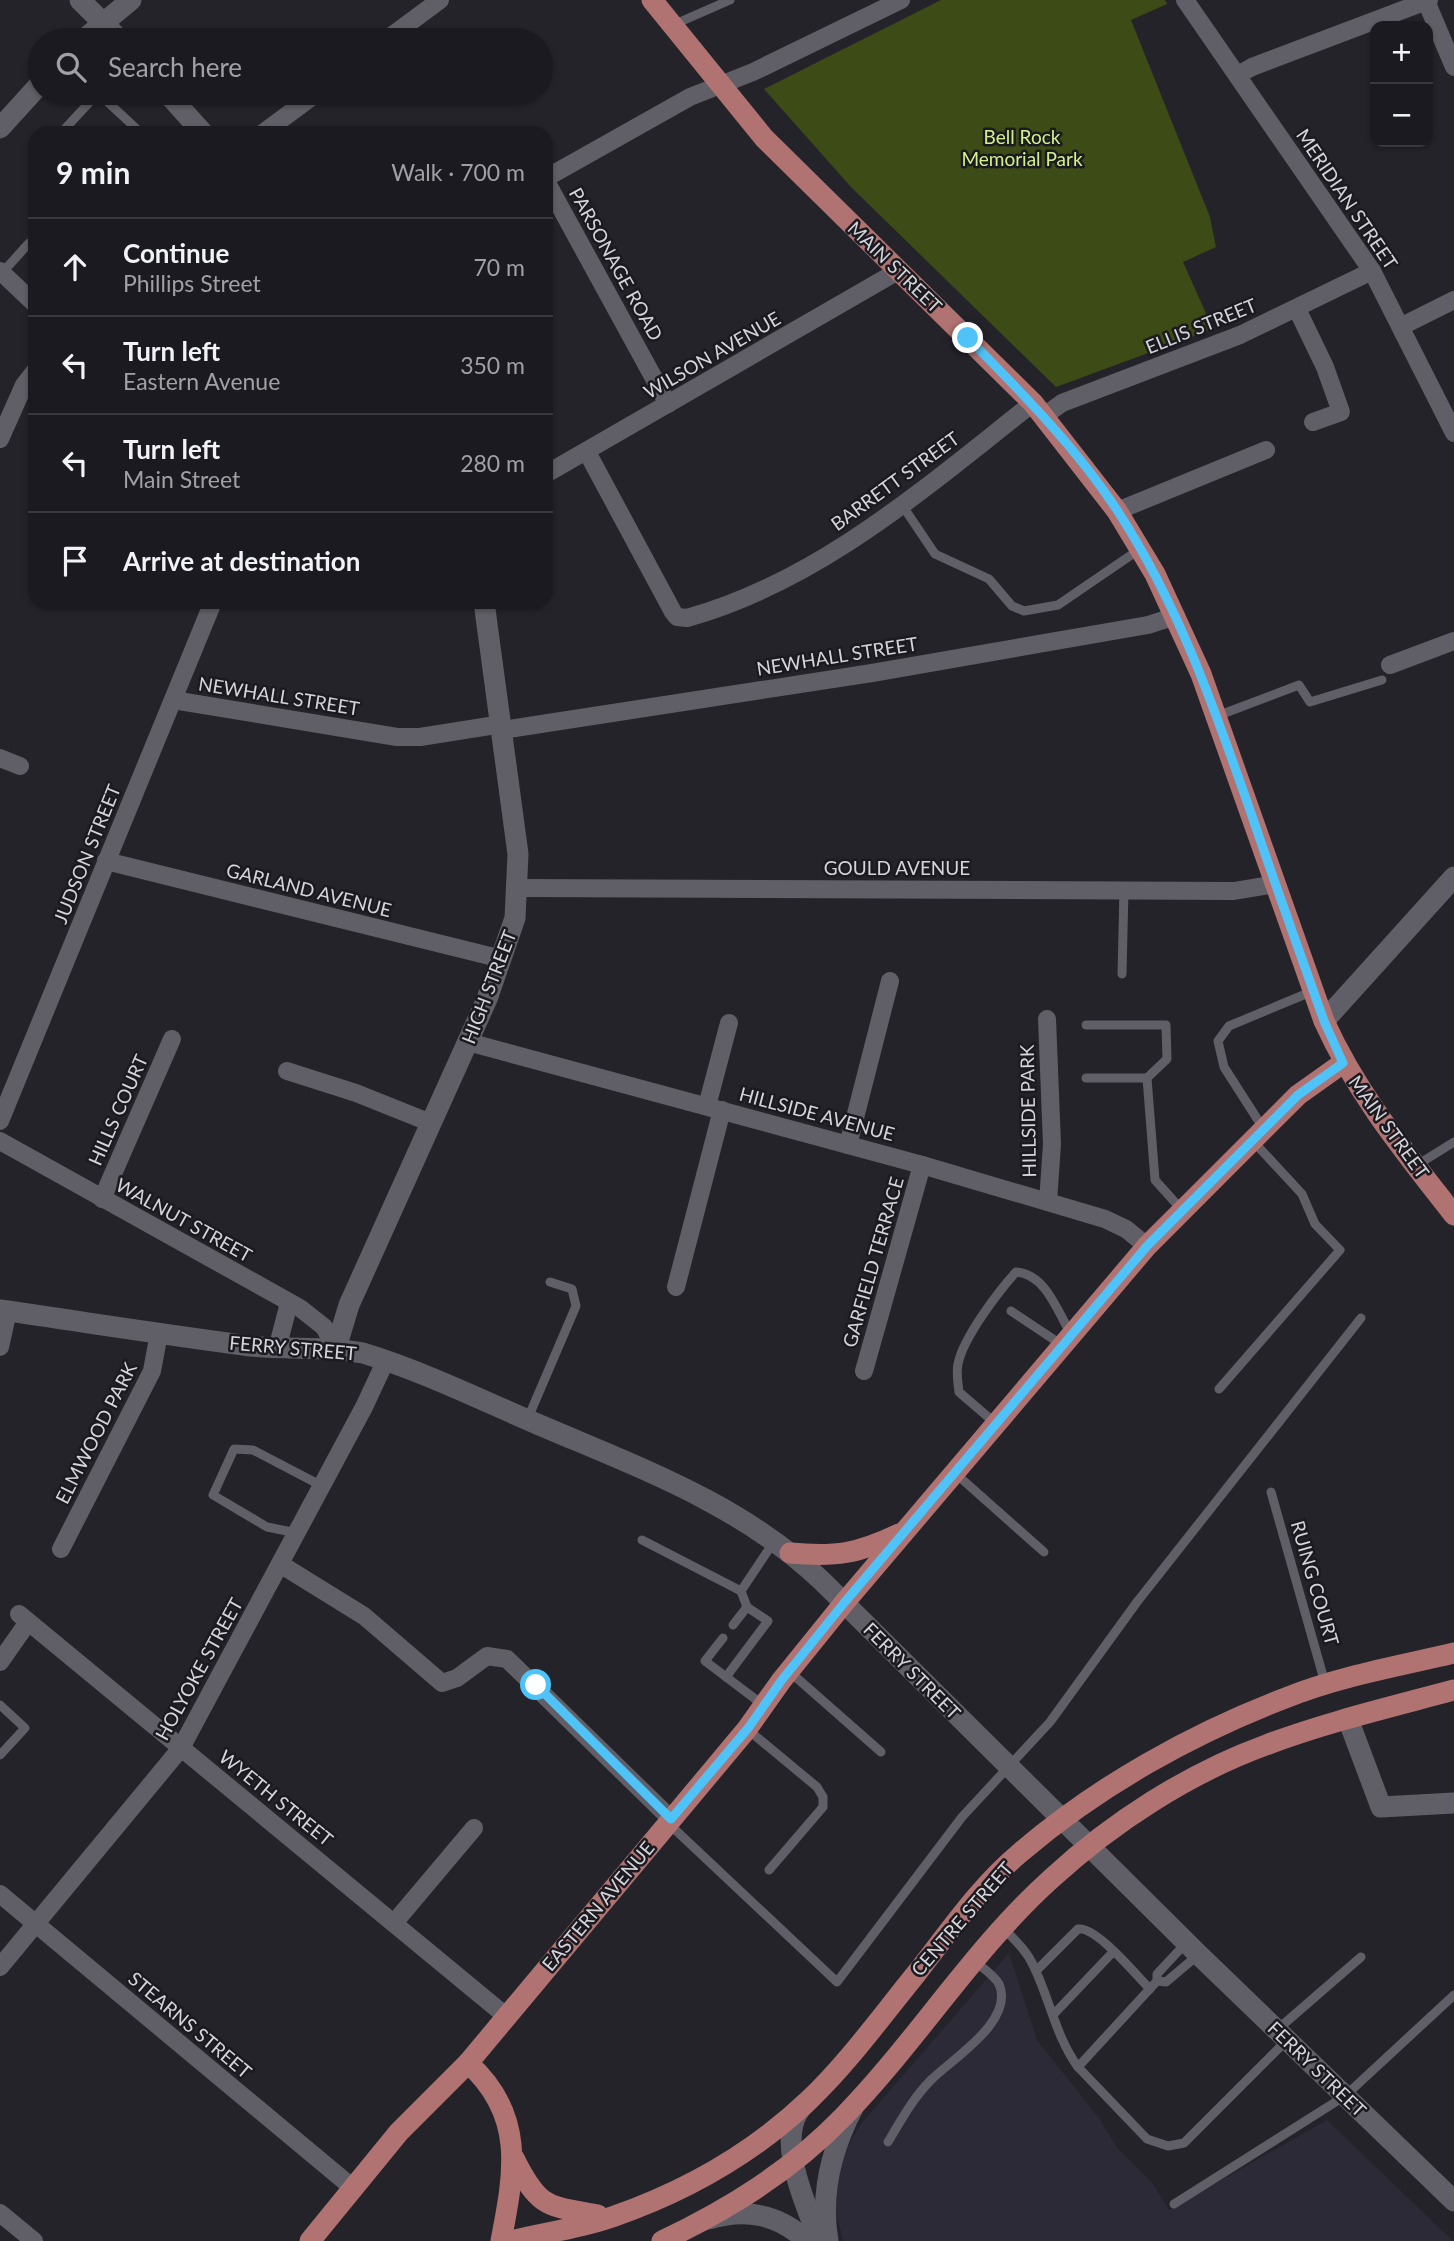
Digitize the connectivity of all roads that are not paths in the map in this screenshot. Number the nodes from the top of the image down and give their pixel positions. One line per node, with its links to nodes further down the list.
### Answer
1 (80, 0): 9 (street)
2 (131, 0): 9 (street)
3 (440, 0): 13 (street)
4 (652, 0): 10 (main road, MAIN STREET)
5 (730, 0): 10 (lane)
6 (901, 0): 16 (street)
7 (1185, 0): 15 (street, MERIDIAN STREET)
8 (1427, 0): 14 (street); 15 (street)
9 (104, 22): 11 (street); 12 (street)
10 (671, 26): 16 (main road, MAIN STREET)
11 (97, 28)
12 (109, 28)
13 (402, 28)
14 (1454, 67)
15 (1238, 75): 31 (street, MERIDIAN STREET)
16 (718, 85): 27 (street); 30 (main road, MAIN STREET)
17 (28, 97): 26 (street)
18 (87, 105): 22 (lane)
19 (111, 105): 23 (lane)
20 (178, 105): 24 (street)
21 (301, 105): 25 (street)
22 (67, 126)
23 (133, 126)
24 (197, 126)
25 (272, 126)
26 (0, 128)
27 (553, 175)
28 (553, 192): 38 (street, PARSONAGE ROAD)
29 (28, 244): 32 (lane)
30 (898, 271): 38 (street, WILSON AVENUE); 39 (main road, MAIN STREET)
31 (1372, 271): 35 (street, ELLIS STREET); 36 (street, MERIDIAN STREET)
32 (1, 272): 33 (street)
33 (28, 297)
34 (1454, 300): 36 (street)
35 (1297, 309): 39 (street, ELLIS STREET); 40 (street)
36 (1402, 326): 41 (street, MERIDIAN STREET)
37 (28, 380): 42 (street)
38 (668, 404): 44 (street, WILSON AVENUE)
39 (1038, 409): 46 (street, BARRETT STREET); 47 (main road, MAIN STREET)
40 (1313, 422)
41 (1454, 433)
42 (0, 439)
43 (1266, 450): 47 (street)
44 (586, 452): 45 (street, WILSON AVENUE); 46 (street, BARRETT STREET)
45 (553, 470)
46 (902, 505): 48 (lane)
47 (1117, 510): 48 (main road, MAIN STREET)
48 (1140, 549): 51 (main road, MAIN STREET)
49 (210, 609): 54 (street, JUDSON STREET)
50 (485, 609): 56 (street, HIGH STREET)
51 (1176, 616): 55 (main road, MAIN STREET); 56 (street, NEWHALL STREET)
52 (1454, 641): 53 (street)
53 (1386, 673): 55 (lane)
54 (173, 700): 56 (street, NEWHALL STREET); 59 (street, JUDSON STREET)
55 (1217, 716): 61 (main road, MAIN STREET)
56 (503, 727): 62 (street, HIGH STREET)
57 (0, 758): 58 (street)
58 (20, 766)
59 (106, 861): 64 (street, GARLAND AVENUE); 79 (street, JUDSON STREET)
60 (1453, 880): 69 (street)
61 (1275, 884): 63 (street, GOULD AVENUE); 67 (main road, MAIN STREET)
62 (519, 888): 63 (street, GOULD AVENUE); 64 (street, HIGH STREET)
63 (1124, 889): 65 (lane)
64 (502, 959): 73 (street, HIGH STREET)
65 (1122, 974)
66 (890, 981): 84 (street)
67 (1313, 991): 69 (main road, MAIN STREET); 81 (lane)
68 (1047, 1019): 88 (street, HILLSIDE PARK)
69 (1324, 1021): 74 (main road, MAIN STREET)
70 (729, 1023): 78 (street)
71 (1086, 1025): 77 (lane)
72 (172, 1039): 87 (street, HILLS COURT)
73 (468, 1042): 78 (street, HILLSIDE AVENUE); 80 (street, HIGH STREET)
74 (1343, 1063): 81 (main road, EASTERN AVENUE); 86 (main road, MAIN STREET)
75 (287, 1071): 80 (street)
76 (1086, 1078): 77 (lane)
77 (1147, 1078): 89 (lane)
78 (714, 1108): 84 (street, HILLSIDE AVENUE); 93 (street)
79 (0, 1121)
80 (431, 1123): 101 (street, HIGH STREET)
81 (1257, 1134): 89 (main road, EASTERN AVENUE); 105 (lane)
82 (0, 1141): 87 (street, WALNUT STREET)
83 (1454, 1142): 86 (lane)
84 (848, 1145): 85 (street, HILLSIDE AVENUE)
85 (922, 1165): 88 (street, HILLSIDE AVENUE); 104 (street, GARFIELD TERRACE)
86 (1416, 1166): 90 (main road, MAIN STREET)
87 (102, 1199): 94 (street, WALNUT STREET)
88 (1048, 1202): 91 (street, HILLSIDE AVENUE)
89 (1181, 1209): 91 (main road, EASTERN AVENUE)
90 (1454, 1214)
91 (1147, 1246): 99 (main road, EASTERN AVENUE)
92 (550, 1282): 106 (lane)
93 (676, 1287)
94 (289, 1303): 101 (street, WALNUT STREET); 102 (street)
95 (4, 1310): 98 (street, FERRY STREET); 100 (street)
96 (1011, 1311): 99 (lane)
97 (1361, 1318): 136 (lane)
98 (159, 1333): 102 (street, FERRY STREET); 115 (street, ELMWOOD PARK)
99 (1068, 1340): 107 (main road, EASTERN AVENUE); 107 (lane)
100 (0, 1348)
101 (336, 1348): 102 (street, FERRY STREET); 103 (street, FERRY STREET)
102 (277, 1349)
103 (386, 1360): 106 (street, FERRY STREET); 109 (street, HOLYOKE STREET)
104 (864, 1371)
105 (1219, 1389)
106 (527, 1420): 114 (street, FERRY STREET)
107 (997, 1424): 108 (main road, EASTERN AVENUE)
108 (955, 1473): 111 (main road, EASTERN AVENUE); 116 (lane)
109 (322, 1486): 112 (street, HOLYOKE STREET); 112 (lane)
110 (1271, 1492): 127 (lane, RUING COURT)
111 (907, 1530): 114 (main road); 119 (main road, EASTERN AVENUE)
112 (297, 1533): 117 (street, HOLYOKE STREET)
113 (642, 1540): 118 (lane)
114 (782, 1547): 118 (lane); 119 (street, FERRY STREET)
115 (61, 1549)
116 (1044, 1552)
117 (280, 1564): 133 (street, HOLYOKE STREET); 138 (street)
118 (741, 1591): 120 (lane)
119 (844, 1603): 125 (main road, EASTERN AVENUE); 136 (street, FERRY STREET)
120 (747, 1606): 121 (lane); 126 (lane)
121 (733, 1625)
122 (723, 1637): 126 (lane)
123 (1454, 1653): 127 (main road, CENTRE STREET)
124 (0, 1662): 133 (street, WYETH STREET)
125 (788, 1671): 130 (main road, EASTERN AVENUE); 134 (lane)
126 (726, 1677): 130 (lane)
127 (1326, 1685): 139 (main road, CENTRE STREET)
128 (1454, 1690): 131 (main road, CENTRE STREET)
129 (0, 1705): 135 (lane)
130 (764, 1706): 132 (main road, EASTERN AVENUE)
131 (1348, 1719): 137 (street); 141 (main road, CENTRE STREET)
132 (747, 1729): 138 (main road, EASTERN AVENUE); 142 (lane)
133 (181, 1748): 144 (street, WYETH STREET); 145 (street, HOLYOKE STREET)
134 (881, 1752)
135 (0, 1755)
136 (1009, 1767): 138 (lane); 139 (street, FERRY STREET)
137 (1454, 1802)
138 (669, 1821): 156 (main road, EASTERN AVENUE)
139 (1062, 1821): 141 (street, FERRY STREET); 161 (main road, CENTRE STREET)
140 (474, 1828): 144 (street)
141 (1091, 1847): 146 (main road, CENTRE STREET); 147 (street, FERRY STREET)
142 (769, 1870)
143 (0, 1894): 145 (street, STEARNS STREET)
144 (394, 1923): 156 (street, WYETH STREET)
145 (36, 1924): 151 (street, HOLYOKE STREET); 166 (street, STEARNS STREET)
146 (1003, 1928): 150 (main road, CENTRE STREET); 152 (lane)
147 (1192, 1948): 153 (lane); 153 (lane); 157 (street, FERRY STREET)
148 (1113, 1952): 152 (lane); 153 (lane); 155 (lane)
149 (1361, 1957): 157 (lane)
150 (974, 1961): 162 (main road, CENTRE STREET); 163 (lane)
151 (0, 1967)
152 (1036, 1971): 155 (lane)
153 (1154, 1985): 159 (lane)
154 (1454, 1995): 160 (lane)
155 (1053, 2015): 159 (lane)
156 (506, 2016): 158 (main road, EASTERN AVENUE)
157 (1282, 2035): 159 (lane); 160 (street, FERRY STREET)
158 (468, 2063): 164 (main road); 166 (main road, EASTERN AVENUE)
159 (1078, 2067)
160 (1345, 2096): 167 (street, FERRY STREET); 168 (lane)
161 (806, 2103): 165 (street); 170 (main road, CENTRE STREET)
162 (854, 2105): 165 (main road, CENTRE STREET); 179 (street)
163 (888, 2142)
164 (514, 2158): 170 (main road); 174 (main road)
165 (793, 2162): 171 (main road, CENTRE STREET); 178 (street)
166 (354, 2188): 173 (main road, EASTERN AVENUE)
167 (1454, 2201)
168 (1174, 2204)
169 (0, 2213): 172 (street)
170 (611, 2217): 175 (main road, CENTRE STREET)
171 (696, 2224): 176 (main road, CENTRE STREET); 177 (street)
172 (34, 2241)
173 (310, 2241)
174 (501, 2241)
175 (511, 2241)
176 (662, 2241)
177 (807, 2241)
178 (820, 2241)
179 (828, 2241)

